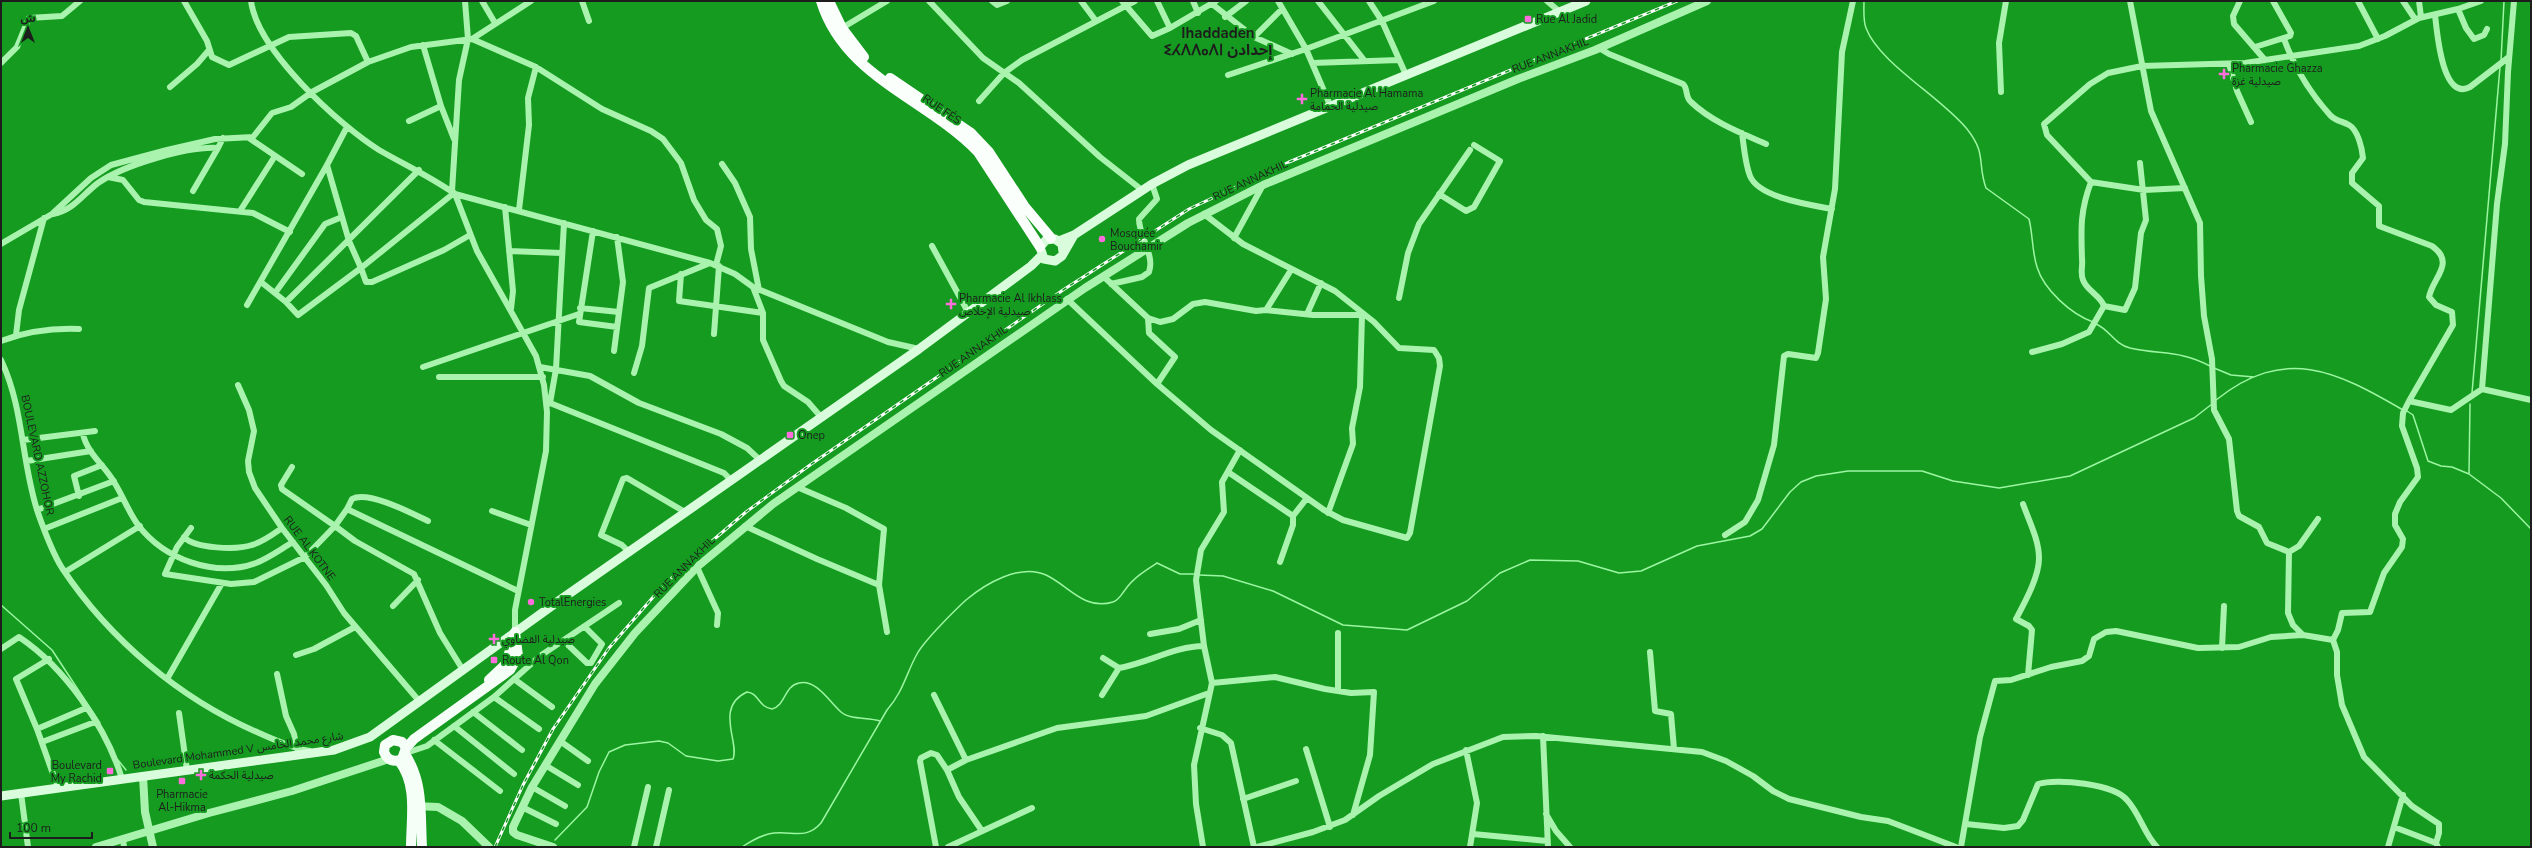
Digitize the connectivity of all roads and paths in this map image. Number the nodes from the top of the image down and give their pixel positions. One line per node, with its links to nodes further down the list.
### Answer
1 (80, 1): 70 (street)
2 (184, 1): 62 (street)
3 (251, 1): 58 (street)
4 (465, 1): 54 (street)
5 (482, 1): 48 (street)
6 (531, 1): 48 (street)
7 (582, 1): 45 (street)
8 (821, 1): 131 (highway, RUE FÉS)
9 (829, 1): 49 (highway, RUE FÉS)
10 (887, 1): 49 (street)
11 (929, 1): 75 (street)
12 (992, 1): 13 (street)
13 (1006, 1)
14 (1081, 1): 46 (street)
15 (1135, 1): 37 (street)
16 (1157, 1): 50 (street)
17 (1193, 1): 41 (street)
18 (1246, 1): 43 (street)
19 (1278, 1): 38 (street)
20 (1318, 1): 52 (street)
21 (1369, 1): 47 (street)
22 (1434, 1): 47 (street)
23 (1547, 1): 40 (street)
24 (1586, 1): 40 (main road)
25 (1707, 1): 60 (street, RUE ANNAKHIL)
26 (1853, 1): 110 (street)
27 (2006, 1): 80 (street)
28 (2130, 1): 73 (street)
29 (2240, 1): 59 (street)
30 (2273, 1): 55 (street)
31 (2358, 1): 56 (street)
32 (2403, 1): 44 (street)
33 (2419, 1): 44 (street)
34 (2481, 1): 39 (street)
35 (2514, 1): 65 (street)
36 (1214, 2): 41 (street); 43 (street)
37 (1124, 4): 46 (street); 50 (street)
38 (1282, 8): 53 (street); 61 (street)
39 (2458, 9): 42 (street); 51 (street)
40 (1560, 12): 76 (main road)
41 (1198, 13): 50 (street)
42 (2435, 15): 44 (street); 65 (street)
43 (1225, 17): 53 (street)
44 (2418, 18): 56 (street)
45 (588, 21)
46 (1096, 21): 75 (street)
47 (1382, 21): 52 (street); 67 (street)
48 (495, 23): 54 (street)
49 (842, 28): 124 (highway, RUE FÉS)
50 (1170, 28)
51 (2487, 29)
52 (1343, 35): 61 (street); 66 (street)
53 (1254, 37): 63 (street)
54 (470, 39): 57 (street); 74 (street); 90 (street)
55 (2284, 39): 59 (street); 64 (street)
56 (2378, 40): 64 (street)
57 (423, 44): 69 (street); 83 (street)
58 (271, 46): 62 (street); 69 (street); 79 (street)
59 (2255, 47): 68 (street)
60 (1599, 48): 87 (street); 102 (street, RUE ANNAKHIL)
61 (1306, 49): 63 (street); 71 (street)
62 (209, 50): 78 (street)
63 (1292, 54): 77 (street)
64 (2290, 57): 68 (street); 179 (street)
65 (2509, 57): 177 (street)
66 (1364, 60): 67 (street); 71 (street)
67 (1399, 60): 76 (street)
68 (2265, 60): 72 (street)
69 (368, 62): 79 (street)
70 (1, 63)
71 (1312, 63): 82 (street)
72 (2229, 64): 73 (street); 85 (street)
73 (2142, 66): 100 (street); 103 (street)
74 (536, 67): 111 (street); 133 (street)
75 (1004, 73): 81 (street); 104 (street)
76 (1406, 74): 82 (main road)
77 (1228, 75)
78 (170, 87)
79 (312, 92): 86 (street); 89 (street)
80 (2001, 92)
81 (979, 101)
82 (1330, 105): 101 (main road)
83 (441, 106): 84 (street); 90 (street)
84 (409, 121)
85 (2251, 122)
86 (348, 127): 96 (street); 97 (street)
87 (1742, 133): 91 (street); 110 (street)
88 (223, 138): 89 (street); 92 (street); 113 (street)
89 (249, 138): 93 (street)
90 (455, 142): 107 (street)
91 (1766, 144)
92 (218, 148): 99 (street); 106 (street)
93 (275, 156): 98 (street); 112 (street)
94 (2140, 163): 105 (street)
95 (722, 164): 141 (street)
96 (327, 165): 115 (street); 119 (street)
97 (419, 170): 107 (street); 125 (street)
98 (302, 174)
99 (108, 177): 112 (street); 113 (street)
100 (2091, 182): 105 (street); 147 (street)
101 (1152, 184): 104 (main road); 140 (street)
102 (1263, 185): 114 (street, RUE ANNAKHIL); 123 (street)
103 (2185, 188): 105 (street); 218 (street)
104 (1142, 190): 121 (main road)
105 (2144, 190): 147 (street)
106 (193, 191)
107 (454, 193): 109 (street); 120 (street); 134 (street)
108 (1439, 194): 108 (street); 143 (street)
109 (505, 207): 111 (street); 128 (street)
110 (1832, 209): 214 (street)
111 (519, 210): 117 (street)
112 (240, 211): 119 (street)
113 (52, 214): 116 (street)
114 (1204, 214): 123 (street); 137 (street, RUE ANNAKHIL)
115 (342, 217): 125 (street); 142 (street)
116 (44, 218): 126 (street); 163 (street)
117 (564, 223): 118 (street); 130 (street)
118 (593, 231): 122 (street); 151 (street)
119 (290, 232): 138 (street)
120 (470, 235): 134 (street); 149 (street)
121 (1074, 235): 124 (main road); 129 (main road)
122 (617, 237): 132 (street); 152 (street)
123 (1234, 238): 135 (street)
124 (1055, 240): 129 (main road, RUE FÉS); 131 (main road)
125 (349, 241): 134 (street); 145 (street)
126 (1, 244)
127 (932, 246): 153 (street)
128 (509, 250): 130 (street); 149 (street)
129 (1063, 252): 131 (main road)
130 (562, 253): 158 (street)
131 (1043, 255): 153 (main road, Boulevard Mohammed V شارع محمد الخامس)
132 (710, 263): 133 (street); 136 (street)
133 (718, 266): 141 (street); 148 (street)
134 (361, 268): 145 (street)
135 (1291, 270): 139 (street); 150 (street)
136 (682, 274): 148 (street); 172 (street)
137 (1103, 276): 140 (street); 144 (street, RUE ANNAKHIL)
138 (261, 282): 142 (street); 146 (street)
139 (1321, 283): 155 (street); 156 (street)
140 (1111, 284): 157 (street)
141 (756, 288): 154 (street); 165 (street)
142 (275, 293): 145 (street)
143 (1399, 298)
144 (1067, 299): 175 (street); 194 (street, RUE ANNAKHIL)
145 (286, 302)
146 (247, 305)
147 (2104, 306): 167 (street)
148 (716, 307): 154 (street); 162 (street)
149 (510, 309): 161 (street)
150 (1266, 310): 155 (street); 157 (street)
151 (580, 311): 152 (street); 158 (street); 159 (street)
152 (619, 312): 159 (street)
153 (968, 312): 165 (main road, Boulevard Mohammed V شارع محمد الخامس)
154 (763, 313): 181 (street)
155 (1307, 314): 156 (street)
156 (1364, 315): 203 (street); 203 (street)
157 (1148, 318): 175 (street)
158 (557, 321): 161 (street); 171 (street)
159 (617, 327): 166 (street)
160 (79, 329): 163 (street)
161 (524, 332): 169 (street); 170 (street)
162 (714, 334)
163 (16, 335): 164 (street)
164 (1, 341)
165 (918, 349): 181 (main road, Boulevard Mohammed V شارع محمد الخامس)
166 (614, 351)
167 (2032, 352)
168 (1, 360): 184 (street, BOULEVARD AZZOHOR)
169 (423, 367)
170 (540, 367): 171 (street); 173 (street)
171 (556, 369): 180 (street); 187 (street)
172 (634, 374)
173 (543, 377): 174 (street); 180 (street)
174 (439, 378)
175 (1157, 384): 185 (street)
176 (238, 385): 212 (street, RUE AL KOTNE)
177 (2482, 389): 178 (street); 179 (street)
178 (2531, 400)
179 (2409, 402): 241 (street)
180 (548, 403): 192 (street); 207 (street)
181 (821, 417): 187 (main road, Boulevard Mohammed V شارع محمد الخامس)
182 (95, 431): 183 (street)
183 (83, 434): 184 (street); 186 (street)
184 (23, 440): 188 (street, BOULEVARD AZZOHOR)
185 (1240, 450): 191 (street); 197 (street)
186 (91, 451): 188 (street); 189 (street)
187 (760, 460): 192 (main road, Boulevard Mohammed V شارع محمد الخامس)
188 (27, 461): 200 (street, BOULEVARD AZZOHOR)
189 (102, 465): 193 (street); 195 (street)
190 (292, 467): 209 (street)
191 (1228, 472): 204 (street); 231 (street)
192 (731, 480): 202 (main road, Boulevard Mohammed V شارع محمد الخامس)
193 (114, 481): 195 (street); 196 (street)
194 (797, 487): 210 (street, RUE ANNAKHIL); 226 (street)
195 (79, 496): 200 (street)
196 (122, 498): 208 (street); 213 (street)
197 (1307, 498): 203 (street); 204 (street)
198 (2023, 504): 252 (street)
199 (346, 509): 206 (street); 209 (street); 227 (street)
200 (37, 510): 213 (street, BOULEVARD AZZOHOR)
201 (492, 511): 207 (street)
202 (685, 512): 217 (main road, Boulevard Mohammed V شارع محمد الخامس); 217 (street)
203 (1328, 513)
204 (1293, 516): 221 (street)
205 (2318, 519): 218 (street)
206 (428, 521)
207 (531, 525): 227 (street)
208 (140, 526): 219 (street); 223 (street)
209 (335, 526): 220 (street); 224 (street)
210 (745, 526): 222 (street, RUE ANNAKHIL); 226 (street)
211 (191, 528): 215 (street)
212 (282, 528): 215 (street); 216 (street, RUE AL KOTNE)
213 (44, 529): 223 (street, BOULEVARD AZZOHOR)
214 (1725, 535)
215 (184, 537): 219 (street)
216 (293, 542): 219 (street); 220 (street, RUE AL KOTNE)
217 (629, 552): 235 (main road, Boulevard Mohammed V شارع محمد الخامس)
218 (2289, 552): 239 (street)
219 (172, 556): 225 (street)
220 (305, 557): 225 (street); 233 (street, RUE AL KOTNE)
221 (1280, 562)
222 (697, 567): 232 (street); 273 (street, RUE ANNAKHIL)
223 (65, 572): 253 (street, BOULEVARD AZZOHOR)
224 (418, 580): 229 (street); 250 (street)
225 (222, 584): 253 (street)
226 (879, 584): 236 (street)
227 (518, 591): 235 (street)
228 (619, 603): 234 (street)
229 (393, 606)
230 (2224, 606): 243 (street)
231 (1201, 620): 238 (street); 242 (street)
232 (717, 625)
233 (355, 626): 246 (street); 261 (street, RUE AL KOTNE)
234 (585, 627): 240 (street); 240 (street)
235 (515, 632): 250 (main road, Boulevard Mohammed V شارع محمد الخامس); 280 (main road)
236 (887, 632)
237 (1338, 633): 256 (street)
238 (1150, 634)
239 (2303, 635): 241 (street); 243 (street)
240 (564, 640): 254 (street)
241 (2333, 640): 298 (street)
242 (1204, 646): 249 (street); 255 (street)
243 (2222, 648): 252 (street)
244 (1, 649): 248 (street)
245 (1650, 652): 277 (street)
246 (296, 655)
247 (1103, 658): 249 (street)
248 (49, 659): 263 (street); 269 (street)
249 (1118, 668): 259 (street)
250 (463, 670): 261 (main road, Boulevard Mohammed V شارع محمد الخامس)
251 (277, 674): 275 (street)
252 (2028, 675): 308 (street)
253 (167, 679): 275 (street, BOULEVARD AZZOHOR)
254 (514, 679): 260 (street); 262 (street)
255 (1212, 684): 256 (street); 257 (street)
256 (1338, 691): 306 (street)
257 (1209, 693): 268 (street); 282 (street)
258 (934, 695): 282 (street)
259 (1102, 696)
260 (494, 697): 264 (street); 270 (street)
261 (420, 702): 281 (main road, Boulevard Mohammed V شارع محمد الخامس)
262 (552, 707)
263 (86, 708): 266 (street); 269 (street)
264 (473, 712): 267 (street); 278 (street)
265 (178, 713): 285 (street)
266 (96, 722): 274 (street); 289 (street)
267 (454, 726): 272 (street); 287 (street)
268 (1200, 728): 300 (street); 328 (street)
269 (38, 729): 274 (street)
270 (539, 730)
271 (1543, 736): 277 (street); 279 (street); 305 (street)
272 (434, 740): 280 (street); 296 (street)
273 (560, 741): 283 (street); 284 (street, RUE ANNAKHIL)
274 (42, 742): 294 (street)
275 (297, 749): 281 (street, BOULEVARD AZZOHOR)
276 (1306, 749): 309 (street)
277 (1674, 749): 332 (street)
278 (522, 750)
279 (1466, 750): 306 (street); 313 (street)
280 (398, 752): 301 (main road); 312 (street)
281 (316, 753): 285 (main road, Boulevard Mohammed V شارع محمد الخامس)
282 (966, 760): 286 (street)
283 (588, 761)
284 (545, 765): 291 (street); 292 (street, RUE ANNAKHIL)
285 (187, 770): 288 (main road, Boulevard Mohammed V شارع محمد الخامس)
286 (947, 770): 311 (street); 326 (street)
287 (514, 774)
288 (143, 776): 289 (main road, Boulevard Mohammed V شارع محمد الخامس); 312 (street)
289 (122, 778): 294 (main road, Boulevard Mohammed V شارع محمد الخامس)
290 (1296, 782): 300 (street)
291 (578, 786)
292 (532, 787): 302 (street, RUE ANNAKHIL); 303 (street)
293 (648, 787): 324 (street)
294 (58, 788): 297 (main road, Boulevard Mohammed V شارع محمد الخامس)
295 (669, 790): 325 (street)
296 (500, 791)
297 (21, 792): 299 (main road, Boulevard Mohammed V شارع محمد الخامس); 318 (street)
298 (2403, 795): 310 (street); 317 (street)
299 (1, 796)
300 (1243, 799): 329 (street)
301 (417, 806): 315 (street); 321 (main road); 322 (main road)
302 (522, 806): 307 (street); 323 (street, RUE ANNAKHIL)
303 (565, 806)
304 (1032, 808): 311 (street)
305 (1545, 813): 316 (street); 331 (street)
306 (1353, 815): 309 (street)
307 (556, 824)
308 (1966, 824): 333 (street); 334 (street)
309 (1330, 827): 329 (street)
310 (2394, 827): 317 (street); 335 (street)
311 (982, 831): 327 (street)
312 (150, 832): 314 (street); 320 (street)
313 (1473, 834): 316 (street); 330 (street)
314 (124, 843): 319 (street)
315 (486, 844)
316 (1547, 844)
317 (2437, 845)
318 (28, 847)
319 (96, 847)
320 (153, 847)
321 (411, 847)
322 (422, 847)
323 (553, 847)
324 (634, 847)
325 (656, 847)
326 (936, 847)
327 (948, 847)
328 (1203, 847)
329 (1255, 847)
330 (1470, 847)
331 (1570, 847)
332 (1956, 847)
333 (1961, 847)
334 (2157, 847)
335 (2388, 847)

